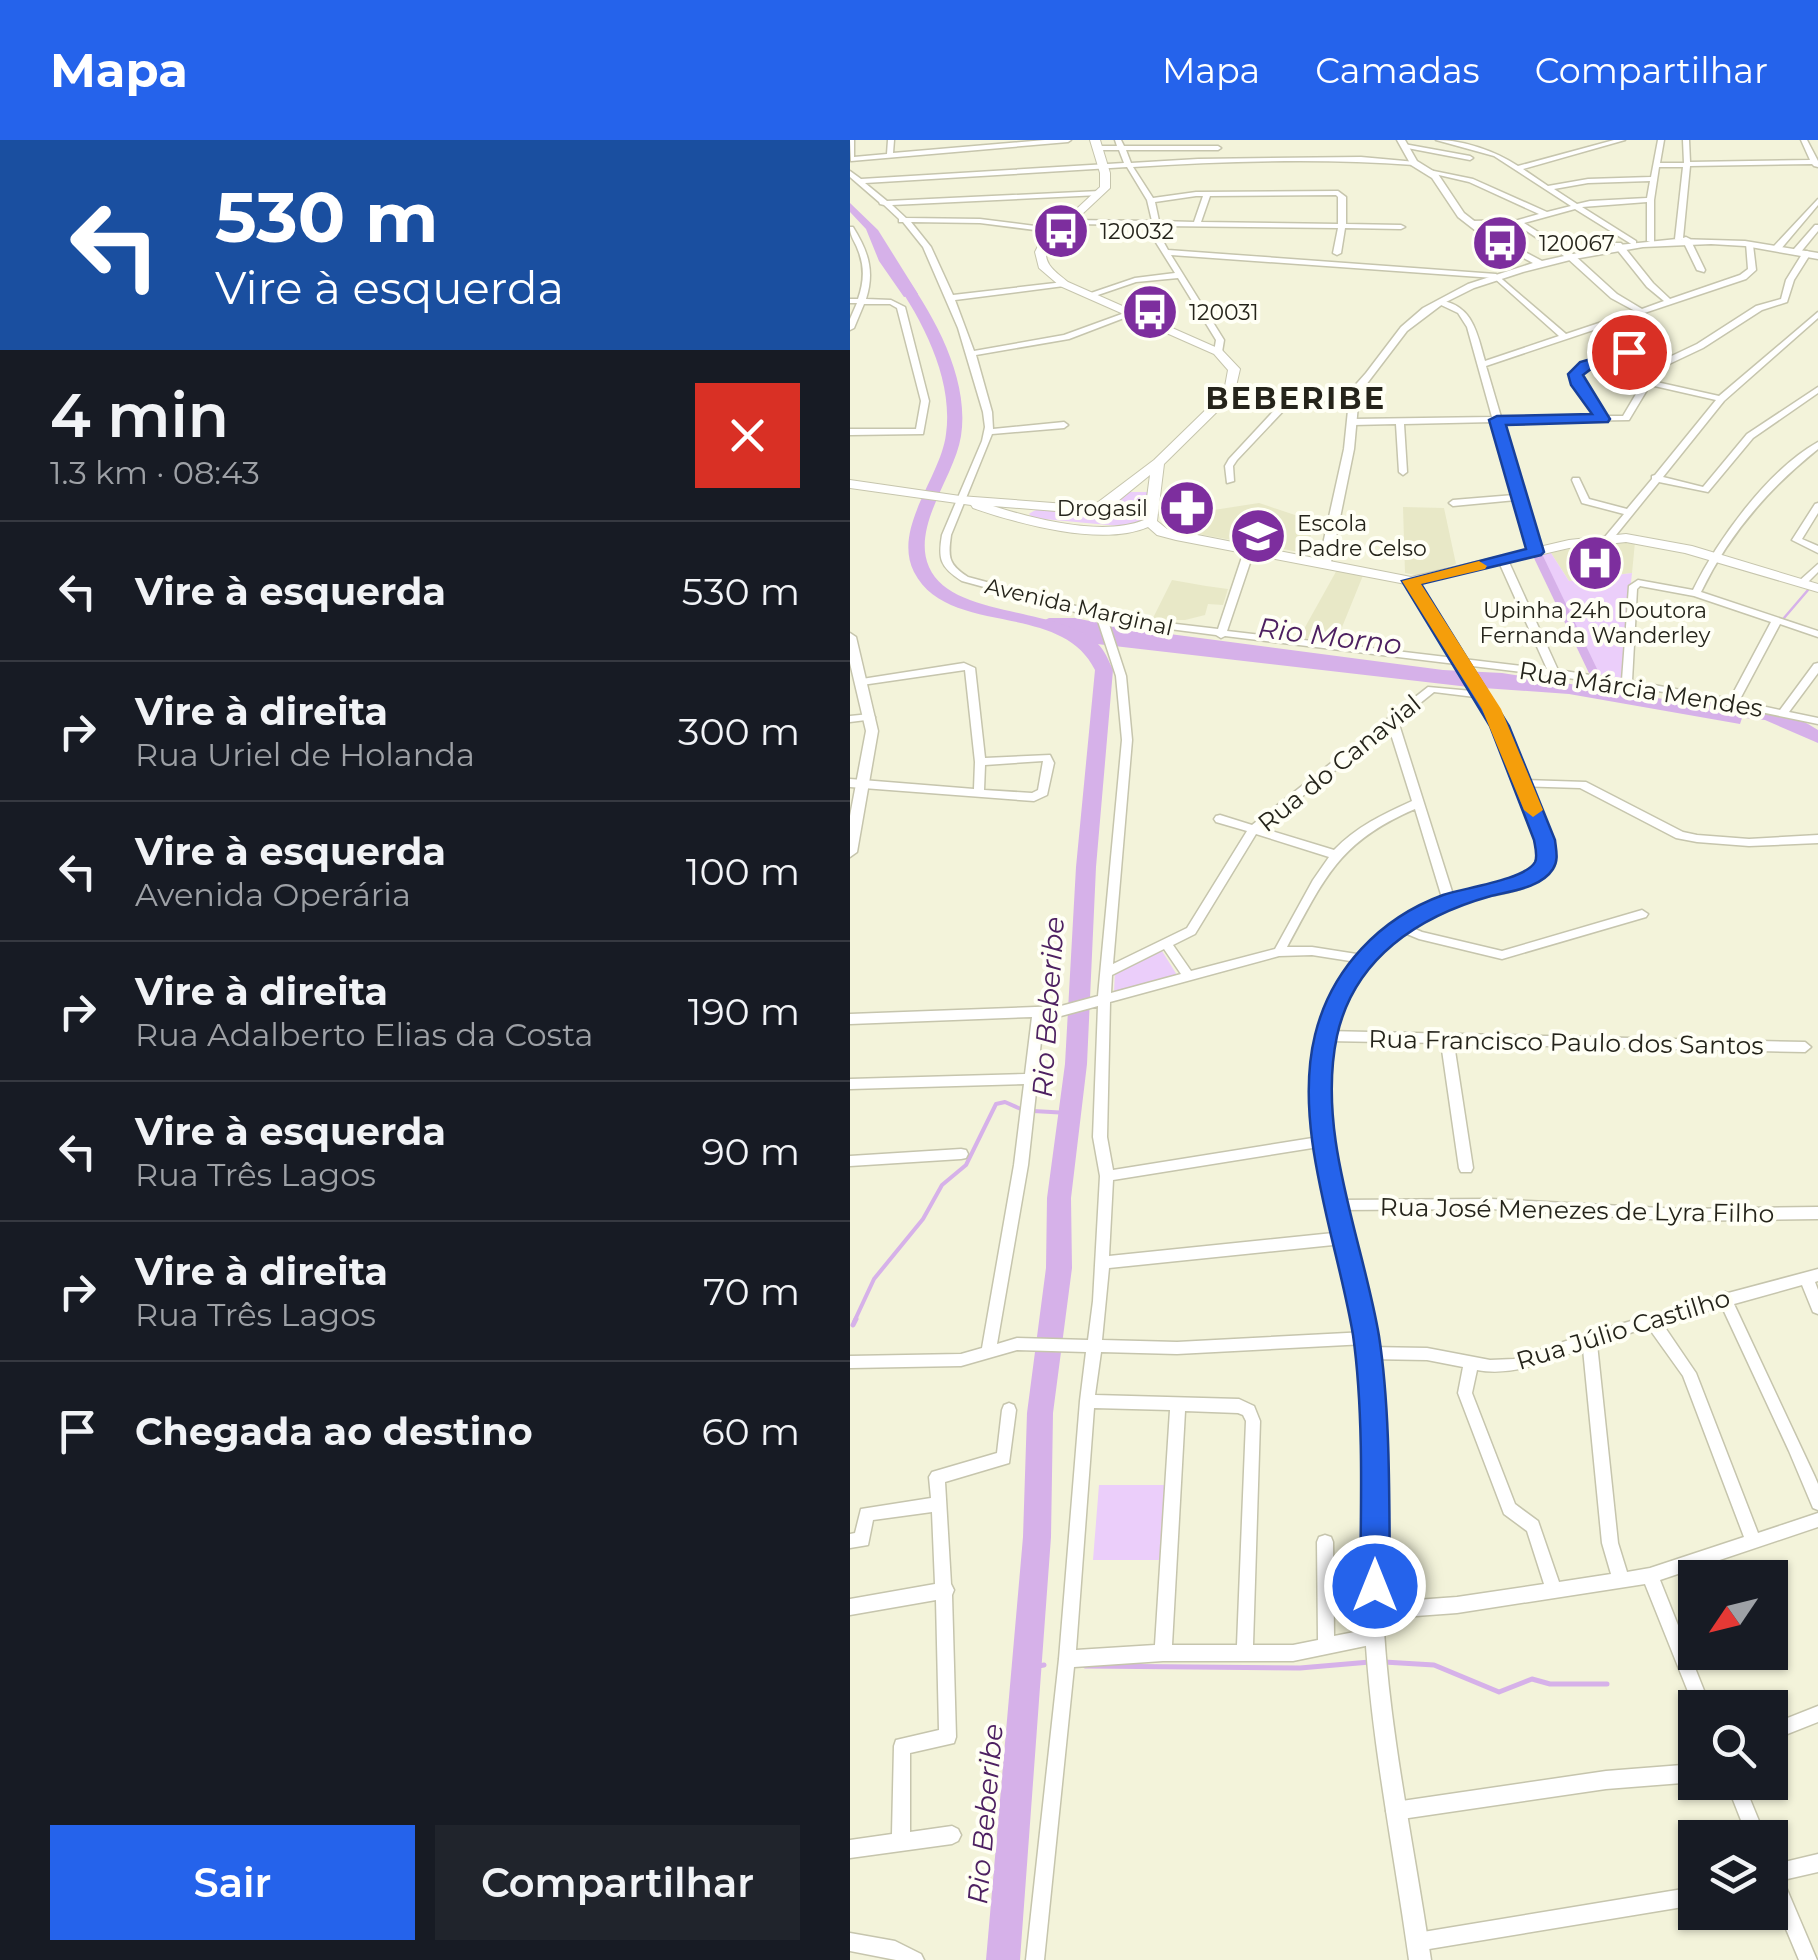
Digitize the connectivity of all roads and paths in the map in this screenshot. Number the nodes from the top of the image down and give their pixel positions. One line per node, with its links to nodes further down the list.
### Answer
1 (851, 140): 19 (street)
2 (891, 140): 17 (street)
3 (938, 140): 16 (street)
4 (1068, 140): 16 (street)
5 (1440, 140): 15 (street)
6 (1496, 140): 15 (street)
7 (1622, 140): 26 (street)
8 (1661, 140): 22 (street)
9 (1686, 140): 23 (street)
10 (1804, 140): 24 (street)
11 (1400, 142): 18 (street); 20 (street)
12 (1120, 143): 13 (street); 14 (street); 21 (street)
13 (1096, 144): 25 (main road)
14 (1218, 148)
15 (1482, 149): 26 (street)
16 (937, 151): 17 (street)
17 (890, 156): 19 (street)
18 (1470, 158)
19 (850, 159)
20 (1414, 163): 21 (street); 27 (street)
21 (1128, 164): 25 (street); 34 (street)
22 (1657, 164): 23 (street); 29 (street)
23 (1686, 165): 24 (street); 51 (street)
24 (1816, 165)
25 (1102, 166): 30 (street); 32 (main road)
26 (1515, 170): 31 (street)
27 (1429, 172): 39 (street); 45 (street)
28 (850, 173): 30 (street)
29 (1654, 179): 31 (street); 35 (street)
30 (859, 181): 37 (street)
31 (1547, 188): 38 (street)
32 (1100, 194): 37 (street); 41 (main road)
33 (1207, 194): 34 (street); 44 (street); 47 (street)
34 (1152, 200): 43 (street)
35 (1650, 200): 38 (street); 52 (street)
36 (1818, 201): 56 (street)
37 (882, 203): 40 (street)
38 (1578, 206): 39 (street); 53 (street)
39 (1547, 215): 42 (street)
40 (902, 220): 50 (street); 67 (street)
41 (1068, 222): 43 (street); 50 (main road)
42 (1518, 222): 45 (street); 60 (street)
43 (1156, 223): 44 (street); 57 (street)
44 (1198, 223): 47 (street)
45 (1471, 223): 61 (street)
46 (1401, 226): 47 (street)
47 (1342, 227): 58 (street)
48 (1818, 228): 59 (street)
49 (850, 230): 70 (street)
50 (1058, 231): 65 (main road)
51 (1683, 239): 52 (street); 55 (street); 62 (street)
52 (1657, 240): 53 (street)
53 (1633, 242): 54 (street)
54 (1618, 244): 60 (street); 68 (street)
55 (1750, 245): 56 (street); 68 (street)
56 (1776, 248): 59 (street)
57 (1167, 252): 63 (street); 64 (street)
58 (1336, 253)
59 (1807, 253): 81 (street)
60 (1570, 256): 61 (street); 72 (street)
61 (1541, 264): 64 (street)
62 (1701, 270)
63 (1180, 274): 66 (street); 78 (street)
64 (1494, 276): 71 (street); 76 (street)
65 (1064, 284): 66 (main road); 67 (street)
66 (1089, 295): 73 (main road)
67 (950, 298): 79 (street)
68 (1667, 300): 72 (street)
69 (850, 302): 70 (street)
70 (862, 302): 75 (street); 90 (street)
71 (1442, 302): 80 (street); 83 (street)
72 (1638, 309): 76 (street)
73 (1133, 313): 78 (main road); 79 (street)
74 (1817, 317): 84 (street)
75 (850, 328)
76 (1563, 335): 80 (street)
77 (1661, 342): 85 (street)
78 (1218, 352): 93 (main road)
79 (970, 354): 91 (street)
80 (1481, 365): 86 (street)
81 (1648, 382): 84 (street); 85 (street)
82 (1818, 389): 95 (street)
83 (1354, 393): 87 (street); 97 (street)
84 (1720, 399): 95 (street)
85 (1603, 419): 86 (street)
86 (1497, 420): 88 (street); 101 (street)
87 (1353, 422): 88 (street); 115 (street)
88 (1400, 424): 94 (street)
89 (1064, 425): 91 (street)
90 (850, 432)
91 (989, 432): 102 (street, Avenida Marginal)
92 (1818, 445): 113 (street)
93 (1158, 463): 98 (main road); 100 (main road)
94 (1402, 472)
95 (1655, 478): 106 (street)
96 (1576, 480): 106 (street)
97 (1230, 481)
98 (1131, 483): 100 (main road); 103 (main road)
99 (850, 484): 102 (main road)
100 (1155, 489): 108 (main road)
101 (1519, 497): 104 (street); 112 (street)
102 (958, 499): 103 (main road); 107 (main road); 121 (street, Avenida Marginal)
103 (1016, 502): 107 (main road)
104 (1453, 503)
105 (1818, 506): 111 (street)
106 (1627, 512): 109 (street)
107 (1007, 516): 108 (main road)
108 (1150, 522): 110 (main road)
109 (1609, 538): 112 (main road); 113 (main road)
110 (1250, 548): 115 (main road); 124 (street)
111 (1818, 550)
112 (1535, 552): 114 (main road)
113 (1713, 556): 118 (main road); 120 (street)
114 (1503, 560): 117 (main road); 128 (street)
115 (1325, 562): 117 (main road)
116 (1818, 567): 118 (street)
117 (1411, 581): 127 (street)
118 (1802, 583): 119 (main road)
119 (1818, 588)
120 (1696, 593): 122 (street); 131 (street)
121 (1102, 619): 124 (street, Avenida Marginal); 156 (street)
122 (1777, 620): 123 (street); 133 (street)
123 (1818, 634)
124 (1221, 635): 127 (street, Avenida Marginal)
125 (850, 637): 126 (street)
126 (854, 664): 130 (street)
127 (1465, 666): 128 (street, Rua Márcia Mendes); 132 (street)
128 (1554, 672): 131 (street, Rua Márcia Mendes)
129 (1816, 672): 134 (street)
130 (862, 682): 135 (street); 139 (street)
131 (1627, 684): 133 (street, Rua Márcia Mendes)
132 (1481, 692): 137 (street, Rua do Canavial); 141 (street)
133 (1734, 702): 134 (street, Rua Márcia Mendes)
134 (1783, 713): 138 (street, Rua Márcia Mendes)
135 (870, 717): 136 (street); 140 (street)
136 (850, 719)
137 (1392, 719): 143 (street); 145 (street, Rua do Canavial)
138 (1818, 721)
139 (980, 762): 142 (street); 142 (street)
140 (857, 782): 142 (street); 146 (street)
141 (1524, 784): 147 (street); 150 (street)
142 (979, 791)
143 (1418, 803): 149 (street); 150 (street)
144 (1220, 820): 145 (street)
145 (1254, 828): 149 (street); 153 (street, Rua do Canavial)
146 (852, 836): 148 (street)
147 (1818, 839)
148 (850, 852)
149 (1333, 854): 154 (street)
150 (1448, 901): 152 (street)
151 (1642, 914): 152 (street)
152 (1400, 926): 155 (street)
153 (1167, 944): 156 (street, Rua do Canavial); 157 (street)
154 (1279, 952): 155 (street); 157 (street)
155 (1363, 959): 161 (street)
156 (1106, 973): 158 (street)
157 (1188, 976): 158 (street)
158 (1104, 1000): 159 (street); 170 (street)
159 (1038, 1014): 160 (street); 164 (street)
160 (850, 1019)
161 (1326, 1036): 162 (street, Rua Francisco Paulo dos Santos); 166 (street)
162 (1447, 1040): 163 (street, Rua Francisco Paulo dos Santos); 169 (street)
163 (1805, 1047)
164 (1033, 1079): 165 (street); 182 (street)
165 (850, 1084)
166 (1325, 1141): 170 (street); 171 (street)
167 (960, 1154): 168 (street)
168 (850, 1161)
169 (1466, 1168)
170 (1107, 1176): 174 (street)
171 (1337, 1206): 172 (street, Rua José Menezes de Lyra Filho); 173 (street)
172 (1818, 1213)
173 (1343, 1238): 174 (street); 181 (street)
174 (1102, 1262): 180 (street)
175 (1812, 1276): 176 (street, Rua Júlio Castilho); 177 (street)
176 (1725, 1298): 178 (street, Rua Júlio Castilho); 188 (street)
177 (1818, 1308)
178 (1652, 1320): 179 (street, Rua Júlio Castilho); 193 (street)
179 (1589, 1339): 184 (street, Rua Júlio Castilho); 195 (street)
180 (1094, 1345): 181 (street, Rua Júlio Castilho); 182 (street, Rua Júlio Castilho); 185 (street)
181 (1367, 1346): 184 (street, Rua Júlio Castilho); 199 (street)
182 (988, 1352): 183 (street, Rua Júlio Castilho)
183 (850, 1362)
184 (1471, 1362): 196 (street)
185 (1087, 1401): 186 (street); 204 (street)
186 (1178, 1407): 201 (street); 202 (street)
187 (1010, 1410): 189 (street)
188 (1818, 1503)
189 (939, 1504): 191 (street); 197 (street)
190 (1818, 1520): 193 (street)
191 (850, 1541)
192 (1325, 1542): 200 (street)
193 (1754, 1542): 194 (street)
194 (1650, 1576): 195 (street); 205 (street)
195 (1621, 1580): 196 (street)
196 (1553, 1589): 199 (street)
197 (946, 1590): 198 (street); 211 (street)
198 (850, 1607)
199 (1375, 1611): 203 (street)
200 (1326, 1647): 201 (street); 203 (street)
201 (1245, 1651): 202 (street)
202 (1163, 1653): 204 (street)
203 (1377, 1654): 209 (street)
204 (1068, 1659): 220 (street)
205 (1696, 1690)
206 (1818, 1714): 207 (street)
207 (1788, 1726)
208 (1678, 1775): 209 (street)
209 (1395, 1811): 218 (street)
210 (952, 1835): 211 (street)
211 (901, 1843): 212 (street)
212 (850, 1850)
213 (1818, 1863): 214 (street)
214 (1788, 1869)
215 (1678, 1899): 218 (street)
216 (1788, 1914): 221 (street)
217 (850, 1942): 219 (street)
218 (1418, 1951)
219 (915, 1960)
220 (1035, 1960)
221 (1808, 1960)

